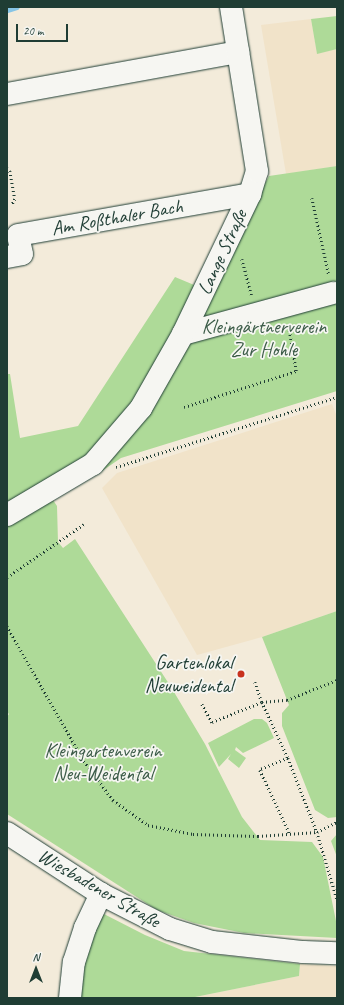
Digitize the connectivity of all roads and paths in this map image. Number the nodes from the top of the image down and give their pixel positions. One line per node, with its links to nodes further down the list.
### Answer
1 (231, 7): 2 (street, Lange Straße)
2 (238, 52): 3 (street); 5 (street, Lange Straße)
3 (7, 94)
4 (7, 168): 7 (path)
5 (250, 194): 8 (street, Am Roßthaler Bach); 13 (street, Lange Straße)
6 (312, 198): 10 (path)
7 (12, 205)
8 (7, 257)
9 (242, 259): 12 (path)
10 (333, 293): 11 (street)
11 (285, 306): 12 (street); 15 (path)
12 (257, 314): 13 (street)
13 (183, 334): 16 (street, Lange Straße)
14 (337, 397): 16 (path)
15 (184, 407)
16 (102, 466): 17 (street, Lange Straße)
17 (7, 515)
18 (84, 524): 19 (path)
19 (7, 577)
20 (7, 626): 29 (path)
21 (337, 680): 23 (path)
22 (255, 682): 23 (path)
23 (262, 702): 24 (path); 25 (path)
24 (202, 704)
25 (288, 758): 27 (path); 29 (path)
26 (337, 822): 27 (path)
27 (317, 832): 29 (path); 31 (path)
28 (7, 833): 30 (street, Wiesbadener Straße)
29 (290, 834)
30 (101, 894): 32 (street, Wiesbadener Straße); 33 (street)
31 (337, 899)
32 (337, 953)
33 (70, 998)

